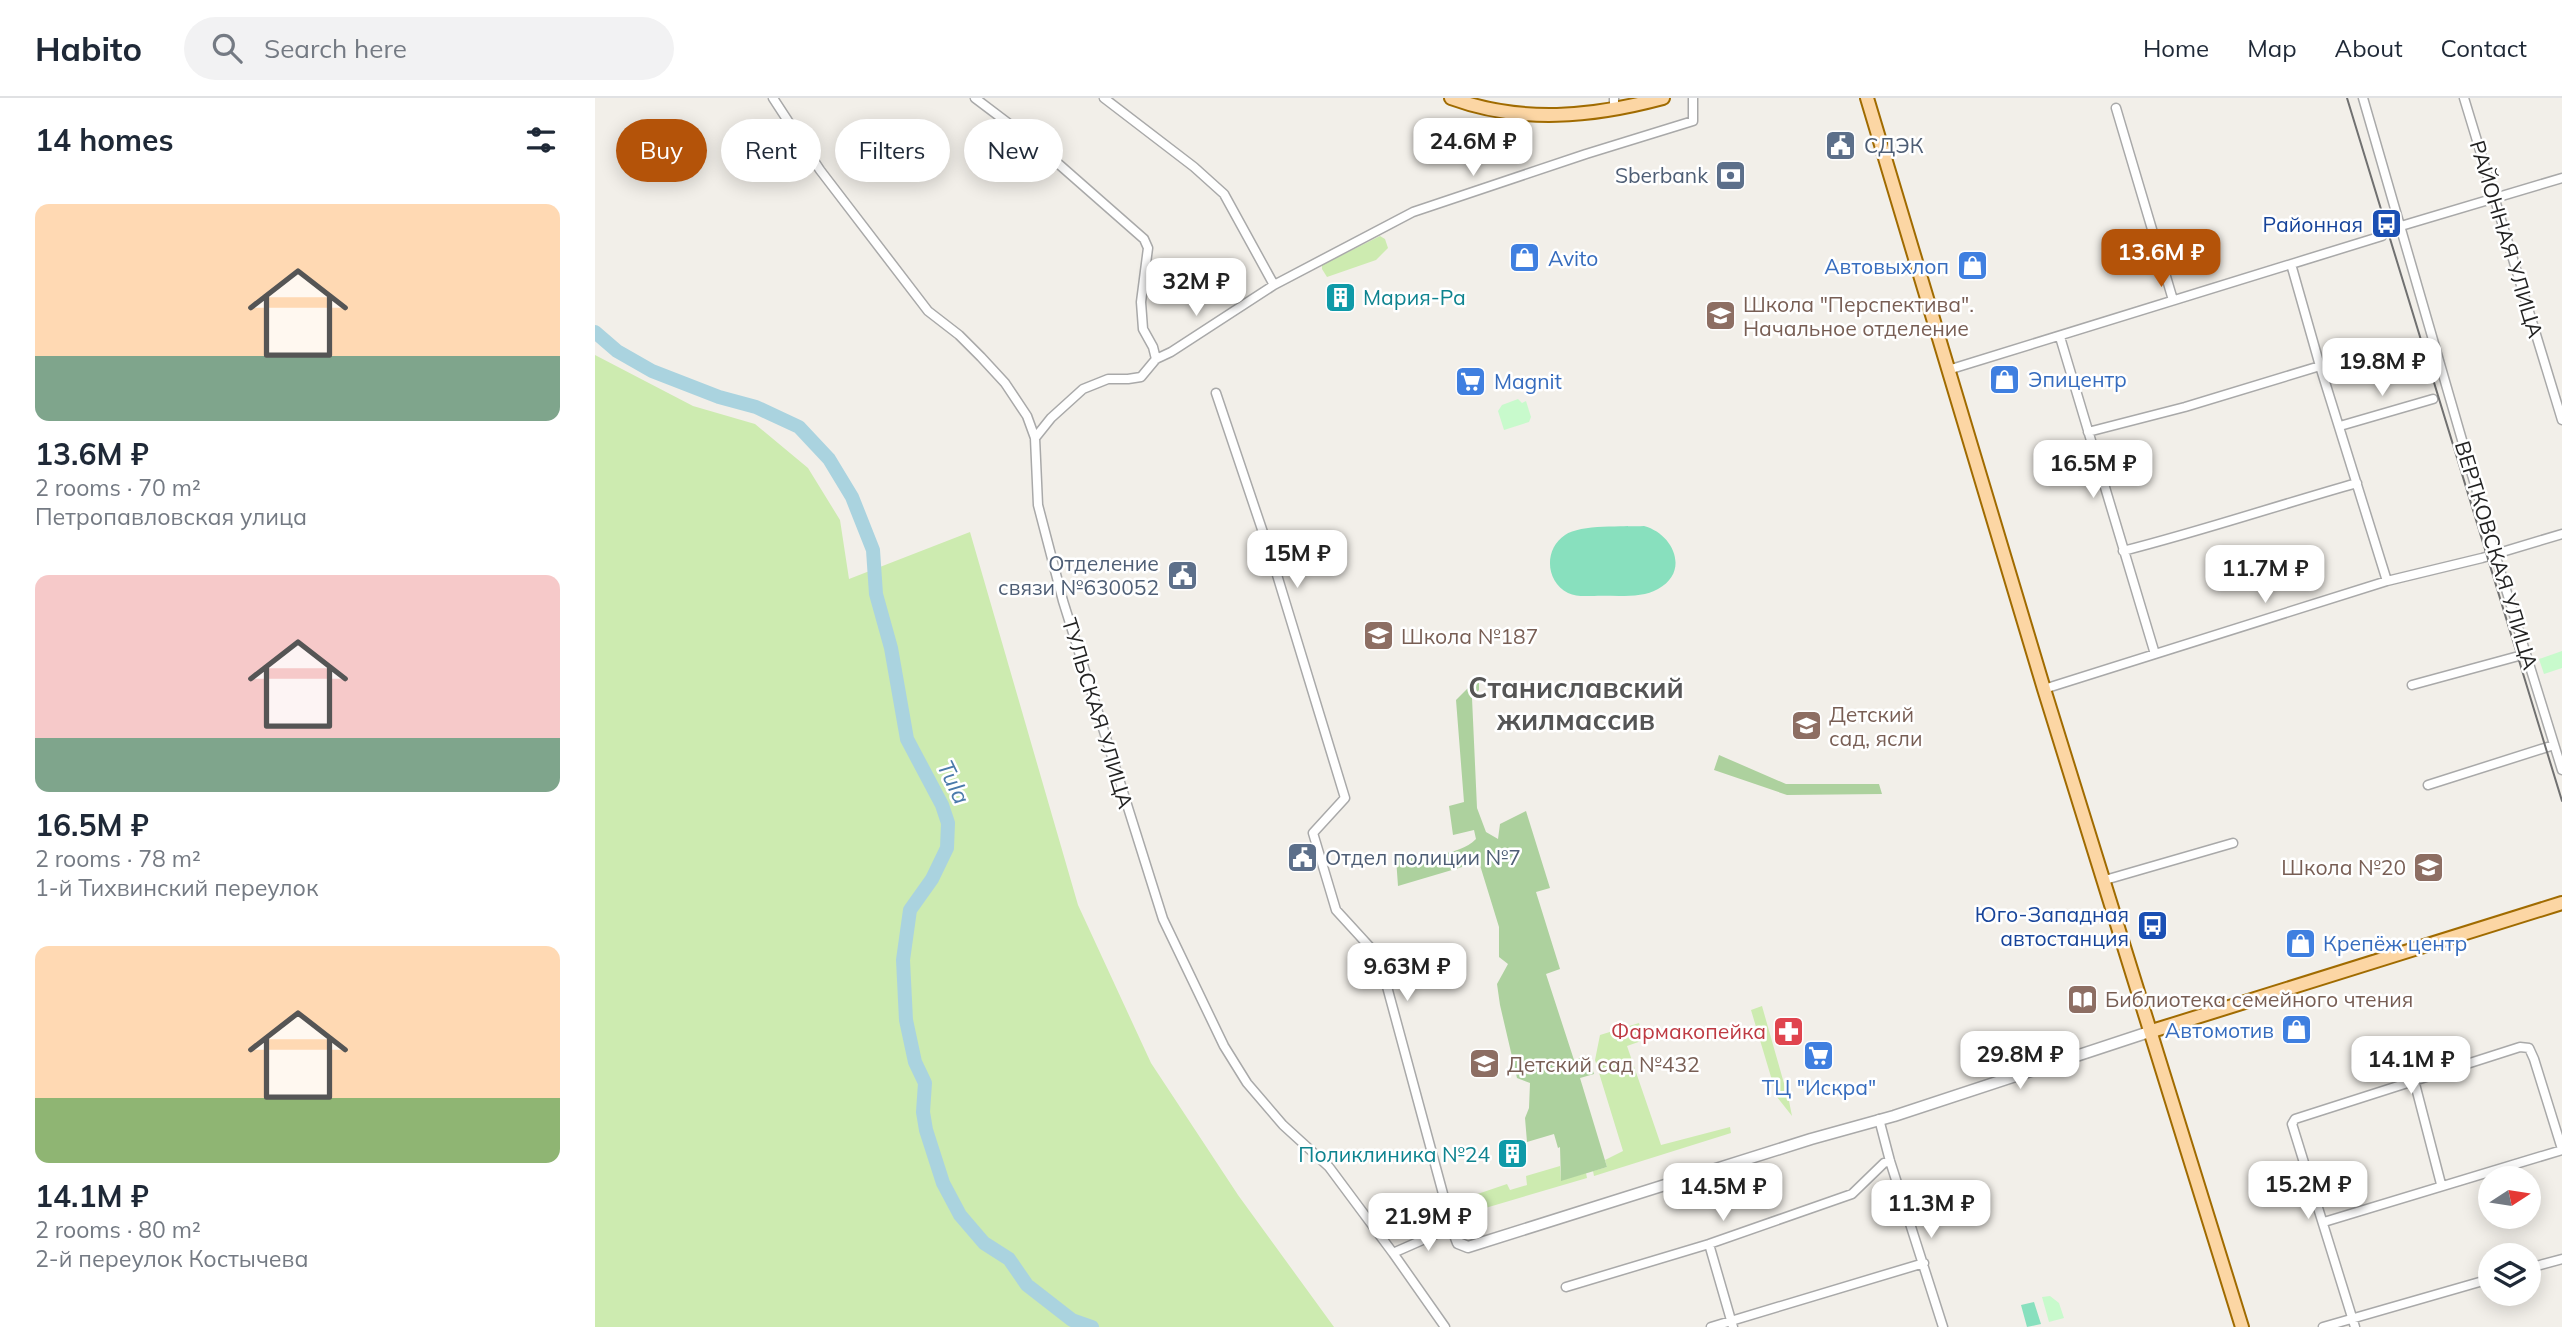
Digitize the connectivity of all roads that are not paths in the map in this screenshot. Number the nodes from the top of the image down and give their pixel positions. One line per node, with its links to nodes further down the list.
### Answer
1 (773, 98): 28 (street, ТУЛЬСКАЯ УЛИЦА)
2 (975, 98): 20 (street)
3 (1104, 98): 17 (street)
4 (1451, 98): 10 (main road)
5 (1663, 98): 10 (main road)
6 (1693, 98): 17 (street)
7 (1867, 98): 22 (main road)
8 (2363, 98): 14 (street, ВЕРТКОВСКАЯ УЛИЦА)
9 (2465, 98): 13 (street, РАЙОННАЯ УЛИЦА)
10 (1614, 104)
11 (2116, 108): 18 (street)
12 (2562, 178): 13 (street)
13 (2495, 198): 14 (street); 25 (street, РАЙОННАЯ УЛИЦА)
14 (2401, 226): 32 (street, ВЕРТКОВСКАЯ УЛИЦА)
15 (2382, 236): 16 (street)
16 (2291, 264): 18 (street); 21 (street)
17 (1274, 285): 20 (street)
18 (2173, 300): 19 (street)
19 (2060, 337): 22 (street); 27 (street)
20 (1156, 359): 28 (street)
21 (2320, 366): 26 (street); 27 (street)
22 (1948, 370): 37 (main road)
23 (1216, 393): 51 (street)
24 (2433, 399): 26 (street)
25 (2562, 420)
26 (2340, 426): 29 (street)
27 (2088, 432): 31 (street)
28 (1035, 438): 53 (street, ТУЛЬСКАЯ УЛИЦА)
29 (2357, 483): 31 (street); 33 (street)
30 (2562, 534): 32 (street)
31 (2123, 551): 34 (street)
32 (2495, 554): 33 (street); 35 (street, ВЕРТКОВСКАЯ УЛИЦА)
33 (2387, 582): 34 (street)
34 (2155, 654): 37 (street)
35 (2526, 654): 36 (street); 38 (street, ВЕРТКОВСКАЯ УЛИЦА)
36 (2412, 685)
37 (2044, 689): 42 (main road)
38 (2554, 745): 39 (street, ВЕРТКОВСКАЯ УЛИЦА); 40 (street)
39 (2562, 770)
40 (2428, 785)
41 (2233, 843): 42 (street)
42 (2105, 880): 44 (main road)
43 (2562, 903): 44 (main road)
44 (2152, 1031): 46 (street); 64 (main road)
45 (2414, 1080): 47 (street); 49 (street); 50 (street)
46 (1879, 1119): 48 (street); 51 (street)
47 (2562, 1149): 49 (street)
48 (1890, 1161): 52 (street); 55 (street)
49 (2441, 1184): 50 (street)
50 (2323, 1222): 59 (street)
51 (1452, 1227): 53 (street)
52 (1709, 1244): 58 (street); 60 (street)
53 (1393, 1252): 61 (street, ТУЛЬСКАЯ УЛИЦА)
54 (2562, 1259): 56 (street)
55 (1924, 1263): 60 (street); 63 (street)
56 (2541, 1265)
57 (2478, 1283): 59 (street)
58 (1566, 1287)
59 (2354, 1322): 65 (street)
60 (1732, 1324): 62 (street)
61 (1445, 1327)
62 (1711, 1327)
63 (1943, 1327)
64 (2242, 1327)
65 (2323, 1327)

